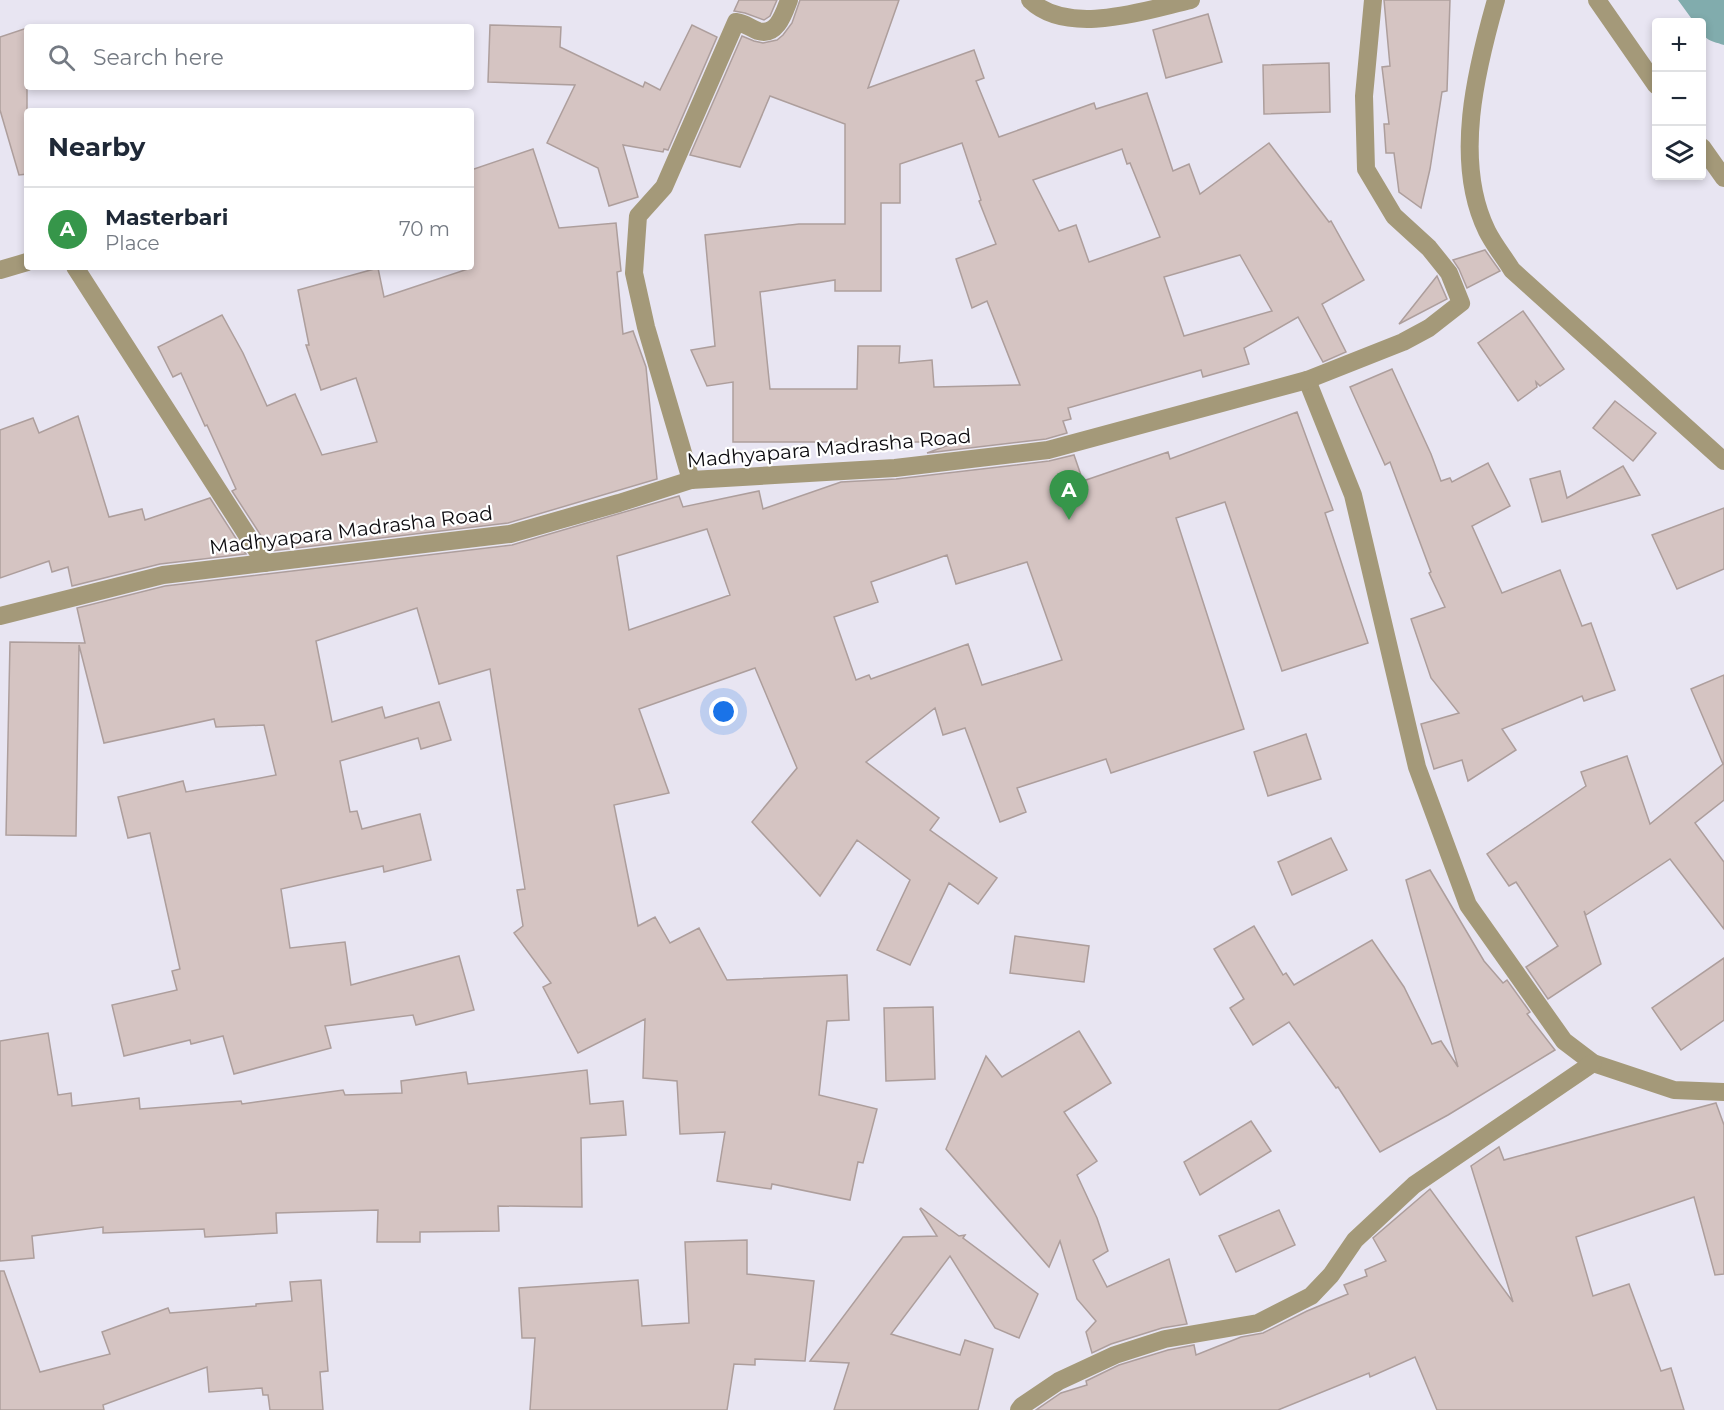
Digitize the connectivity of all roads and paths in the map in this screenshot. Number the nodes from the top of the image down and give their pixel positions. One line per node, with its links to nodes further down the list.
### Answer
1 (789, 0): 15 (street)
2 (1030, 0): 3 (street)
3 (1191, 0)
4 (1373, 0): 13 (street, Madhyapara Madrasha Road)
5 (1496, 0): 14 (street)
6 (1598, 0): 7 (street)
7 (1652, 79)
8 (1706, 154): 9 (street)
9 (1724, 178)
10 (24, 263): 11 (street)
11 (0, 270)
12 (77, 270): 16 (street)
13 (1307, 380): 15 (street, Madhyapara Madrasha Road); 18 (street)
14 (1724, 461)
15 (691, 480): 16 (street, Madhyapara Madrasha Road)
16 (265, 562): 17 (street, Madhyapara Madrasha Road)
17 (0, 616)
18 (1593, 1063): 19 (street); 20 (street)
19 (1724, 1092)
20 (1018, 1410)

